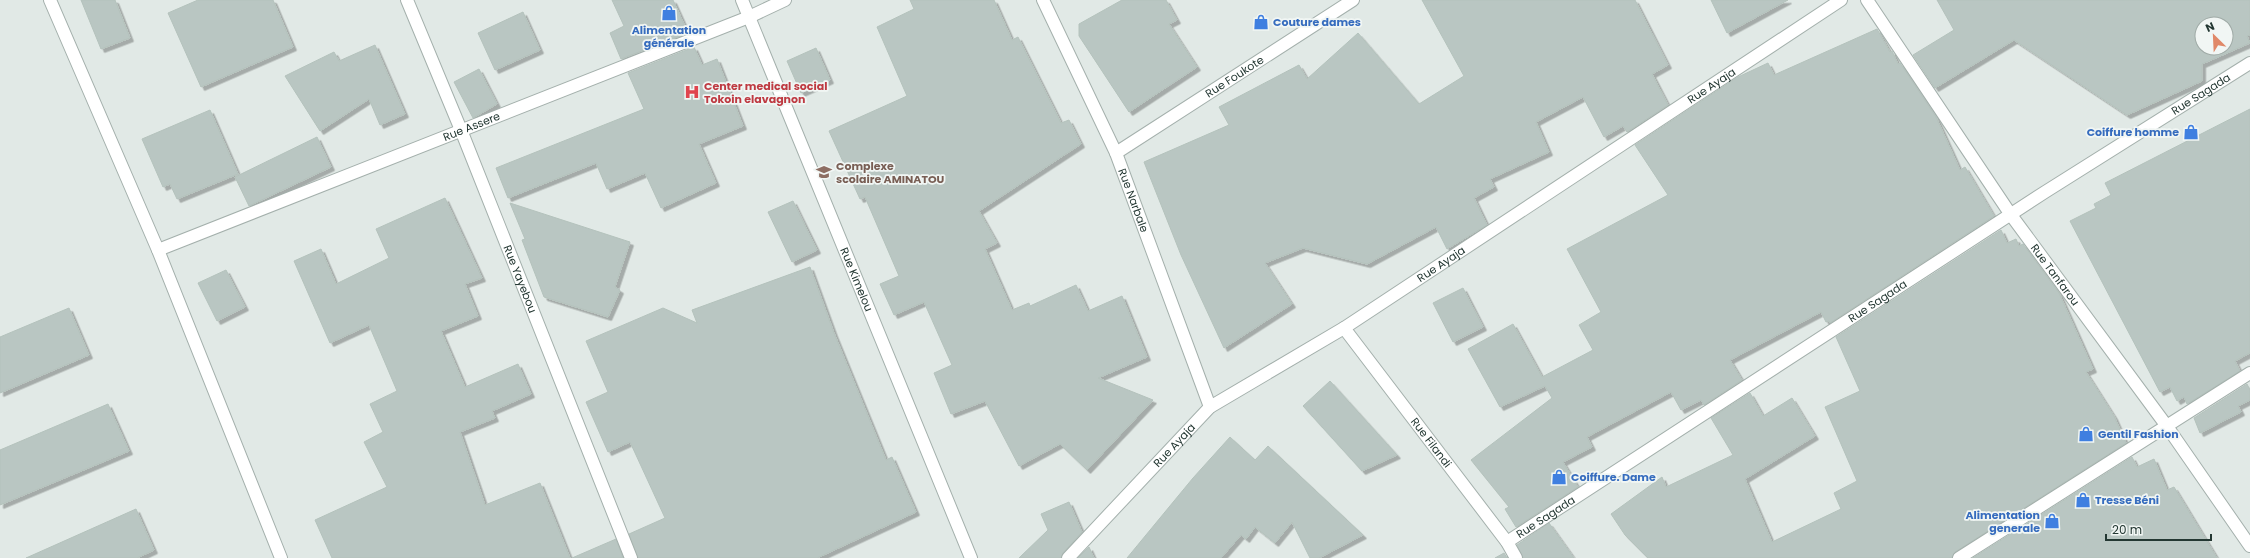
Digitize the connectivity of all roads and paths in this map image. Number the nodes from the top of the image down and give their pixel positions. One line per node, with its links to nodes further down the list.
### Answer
1 (50, 0): 14 (street)
2 (407, 0): 11 (street, Rue Yayebou)
3 (742, 0): 9 (street, Rue Kimelou)
4 (785, 0): 9 (street, Rue Assere)
5 (1043, 0): 12 (street, Rue Narbale)
6 (1353, 0): 12 (street, Rue Foukote)
7 (1841, 0): 15 (street, Rue Ayaja)
8 (1867, 0): 13 (street, Rue Tanfarou)
9 (749, 17): 11 (street, Rue Assere); 23 (street, Rue Kimelou)
10 (2250, 63): 13 (street, Rue Sagada)
11 (461, 130): 14 (street, Rue Assere); 22 (street, Rue Yayebou)
12 (1116, 153): 17 (street, Rue Narbale)
13 (2011, 215): 18 (street, Rue Tanfarou); 19 (street, Rue Sagada)
14 (158, 250): 21 (street)
15 (1344, 328): 17 (street, Rue Ayaja); 19 (street, Rue Filandi)
16 (2250, 373): 18 (street)
17 (1210, 407): 24 (street, Rue Ayaja)
18 (2166, 425): 20 (street, Rue Tanfarou); 26 (street)
19 (1507, 542): 25 (street, Rue Filandi)
20 (2250, 546)
21 (281, 558)
22 (631, 558)
23 (971, 558)
24 (1068, 558)
25 (1516, 558)
26 (1959, 558)

